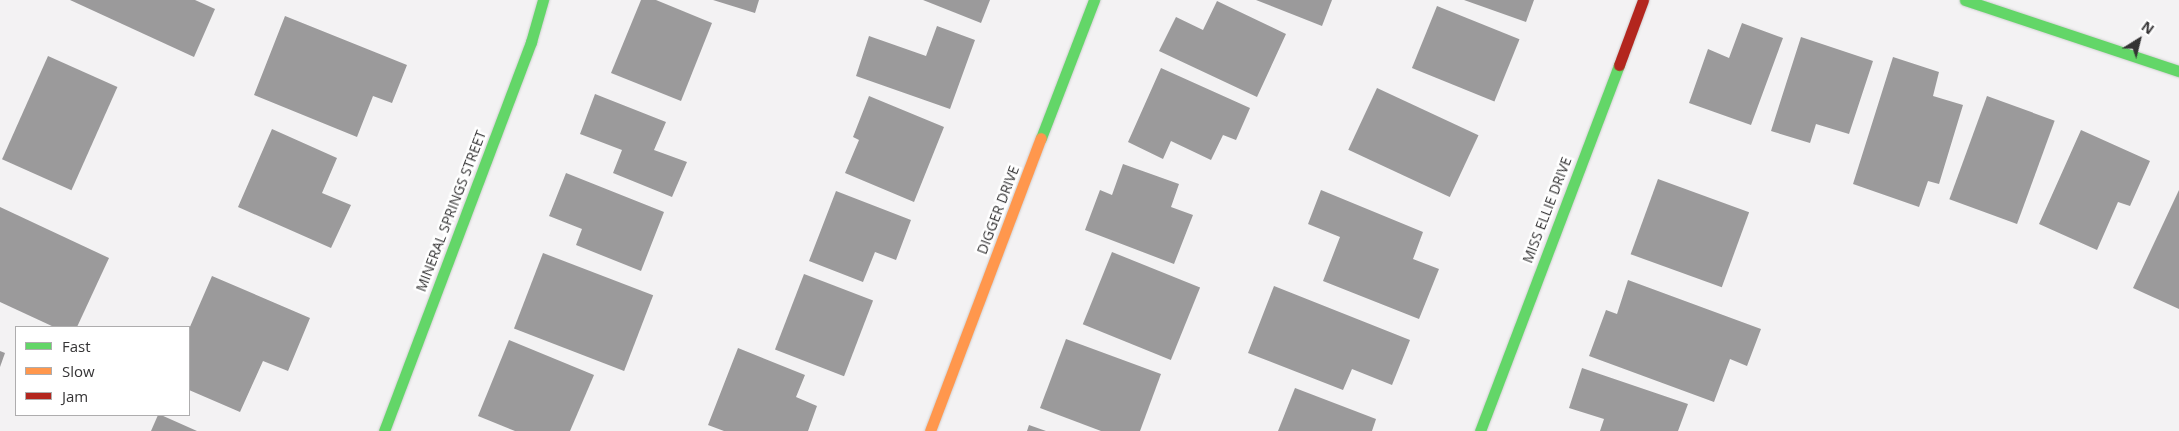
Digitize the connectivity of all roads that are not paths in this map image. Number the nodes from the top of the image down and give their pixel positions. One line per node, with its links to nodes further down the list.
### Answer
1 (543, 0): 6 (street, MINERAL SPRINGS STREET)
2 (1094, 0): 7 (street, DIGGER DRIVE)
3 (1642, 0): 8 (street, MISS ELLIE DRIVE)
4 (1965, 0): 5 (street)
5 (2179, 71)
6 (384, 431)
7 (930, 431)
8 (1480, 431)

